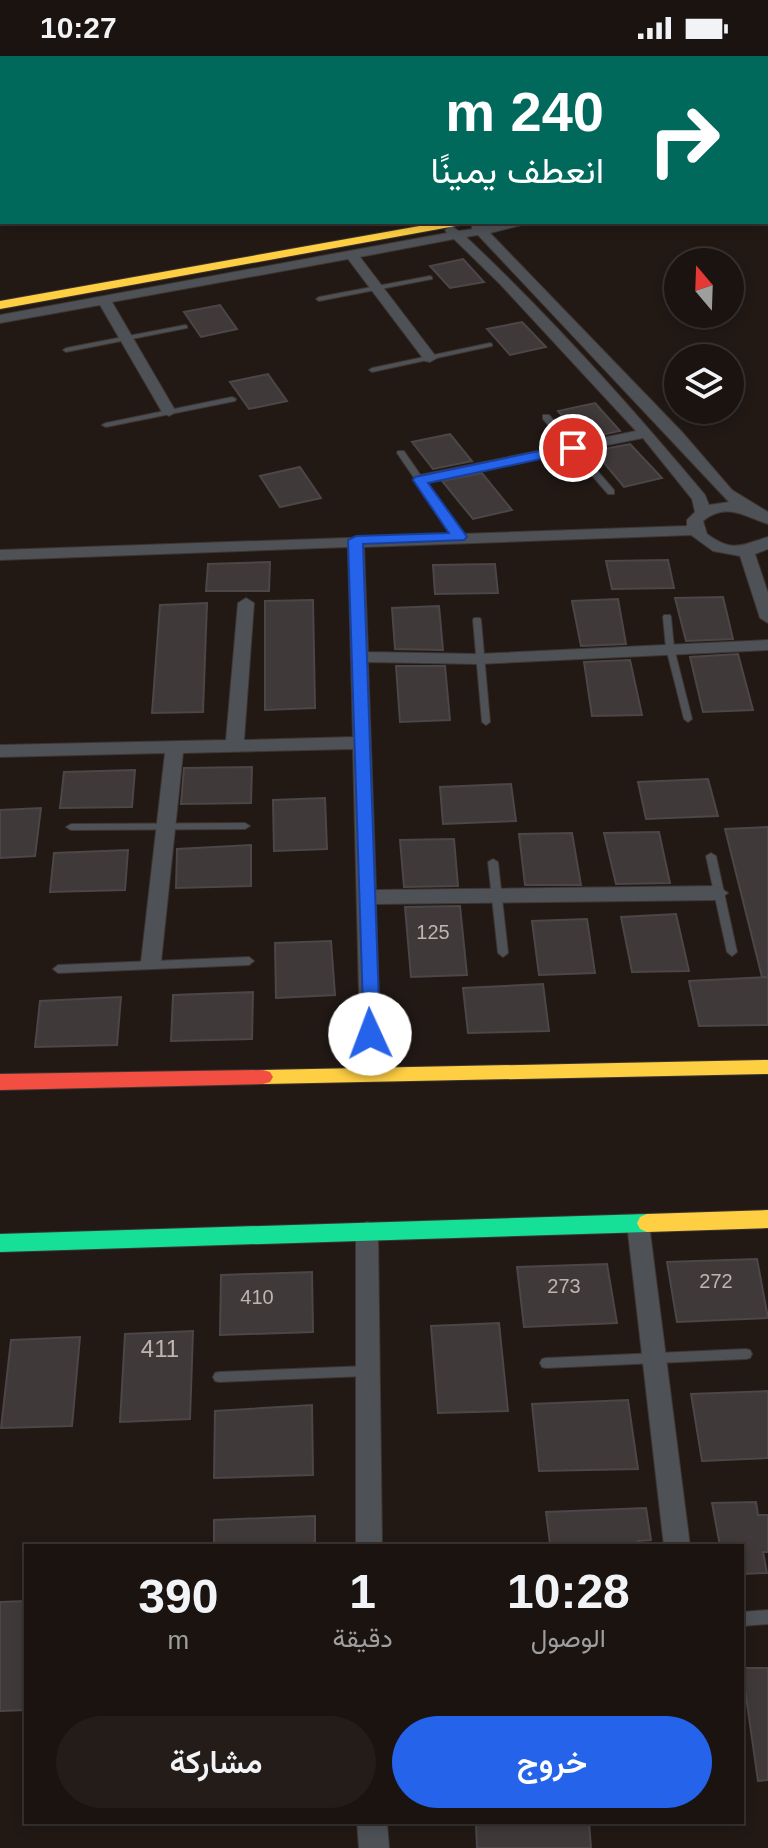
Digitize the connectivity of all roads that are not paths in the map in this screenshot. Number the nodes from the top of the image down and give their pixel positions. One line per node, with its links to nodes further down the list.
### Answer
1 (357, 224): 7 (street)
2 (502, 224): 3 (street)
3 (477, 226): 4 (street); 28 (street)
4 (455, 227): 5 (street); 11 (street); 23 (street)
5 (351, 254): 8 (street); 10 (street)
6 (430, 278): 8 (lane)
7 (0, 288)
8 (376, 289): 9 (lane); 17 (street)
9 (319, 299)
10 (104, 300): 12 (street); 14 (street)
11 (0, 305)
12 (0, 319)
13 (185, 327): 14 (lane)
14 (127, 338): 16 (lane); 20 (street)
15 (490, 345): 17 (lane)
16 (66, 350)
17 (430, 358): 18 (lane)
18 (372, 370)
19 (232, 399): 20 (lane)
20 (169, 412): 22 (lane)
21 (546, 417): 24 (lane)
22 (106, 425)
23 (646, 433): 24 (street); 29 (street)
24 (573, 448): 26 (street); 27 (lane)
25 (401, 453): 26 (lane)
26 (420, 480): 32 (lane)
27 (611, 492)
28 (748, 508): 29 (street); 30 (street)
29 (702, 512): 31 (street)
30 (768, 519)
31 (695, 530): 32 (street); 35 (street)
32 (459, 537): 33 (street)
33 (356, 540): 36 (street); 43 (street)
34 (768, 542): 35 (street)
35 (746, 551): 39 (street)
36 (0, 555)
37 (246, 603): 48 (street)
38 (667, 617): 42 (lane)
39 (768, 618)
40 (477, 620): 44 (lane)
41 (768, 645): 42 (street)
42 (670, 648): 44 (street); 45 (lane)
43 (360, 657): 44 (street); 47 (street)
44 (478, 659): 46 (lane)
45 (688, 719)
46 (486, 722)
47 (362, 743): 48 (street); 58 (street)
48 (235, 745): 49 (street)
49 (175, 747): 50 (street); 51 (street)
50 (0, 751)
51 (167, 826): 52 (lane); 53 (lane); 62 (street)
52 (245, 826)
53 (71, 827)
54 (711, 856): 57 (lane)
55 (493, 862): 56 (lane)
56 (497, 893): 57 (street); 58 (street); 60 (lane)
57 (718, 893): 59 (lane)
58 (366, 897): 64 (street)
59 (732, 952)
60 (503, 953)
61 (249, 961): 62 (lane)
62 (151, 962): 63 (lane)
63 (58, 969)
64 (370, 1034)
65 (768, 1067): 66 (street)
66 (0, 1082)
67 (768, 1219): 68 (street)
68 (638, 1224): 69 (street); 72 (street)
69 (367, 1232): 70 (street); 74 (street)
70 (0, 1243)
71 (746, 1354): 72 (lane)
72 (652, 1358): 73 (lane); 77 (street)
73 (546, 1363)
74 (367, 1371): 75 (lane); 76 (street)
75 (219, 1377)
76 (369, 1544)
77 (677, 1544)
78 (768, 1617): 79 (lane)
79 (744, 1619)
80 (372, 1824): 81 (street)
81 (374, 1848)

